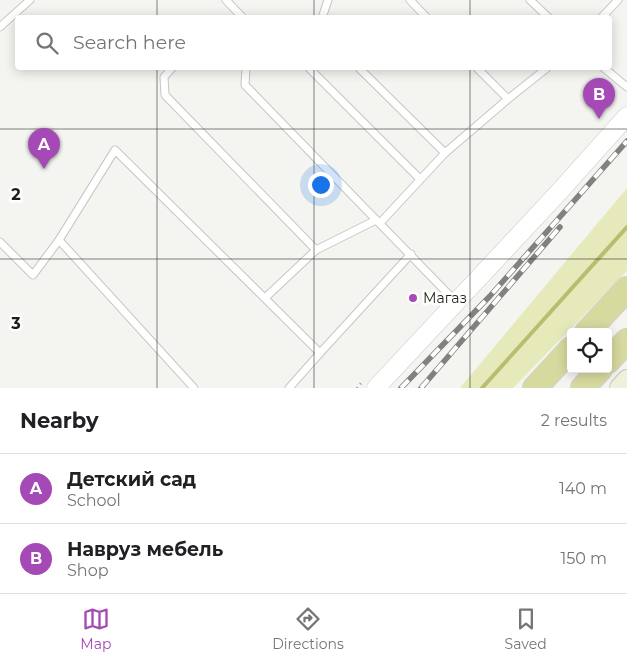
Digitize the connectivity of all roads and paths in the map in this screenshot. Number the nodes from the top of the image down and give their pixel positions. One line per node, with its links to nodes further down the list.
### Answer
1 (30, 0): 12 (lane)
2 (226, 0): 7 (lane)
3 (328, 0): 8 (lane)
4 (410, 0): 9 (lane)
5 (530, 0): 10 (lane)
6 (618, 0): 11 (lane)
7 (240, 15)
8 (323, 15)
9 (424, 15)
10 (546, 15)
11 (604, 15)
12 (0, 27)
13 (170, 70): 28 (lane)
14 (246, 70): 25 (lane)
15 (312, 70): 24 (lane)
16 (361, 70): 23 (lane)
17 (479, 70): 21 (lane)
18 (544, 70): 21 (lane)
19 (606, 70): 20 (lane)
20 (627, 87)
21 (508, 99): 23 (lane)
22 (627, 116): 32 (street)
23 (445, 153): 24 (lane)
24 (420, 179): 25 (lane)
25 (378, 222): 28 (lane); 29 (lane)
26 (60, 240): 27 (lane); 31 (lane); 41 (lane)
27 (0, 242)
28 (316, 250): 31 (lane)
29 (411, 254): 32 (lane); 35 (lane)
30 (627, 289): 33 (highway)
31 (265, 298): 35 (lane)
32 (455, 301): 43 (street)
33 (591, 328)
34 (627, 340): 37 (highway)
35 (320, 353): 42 (lane)
36 (567, 353): 44 (highway)
37 (612, 357)
38 (598, 373): 45 (highway)
39 (601, 373): 46 (highway)
40 (627, 380): 47 (main road)
41 (194, 388)
42 (289, 388)
43 (376, 388)
44 (534, 388)
45 (583, 388)
46 (595, 388)
47 (620, 388)

